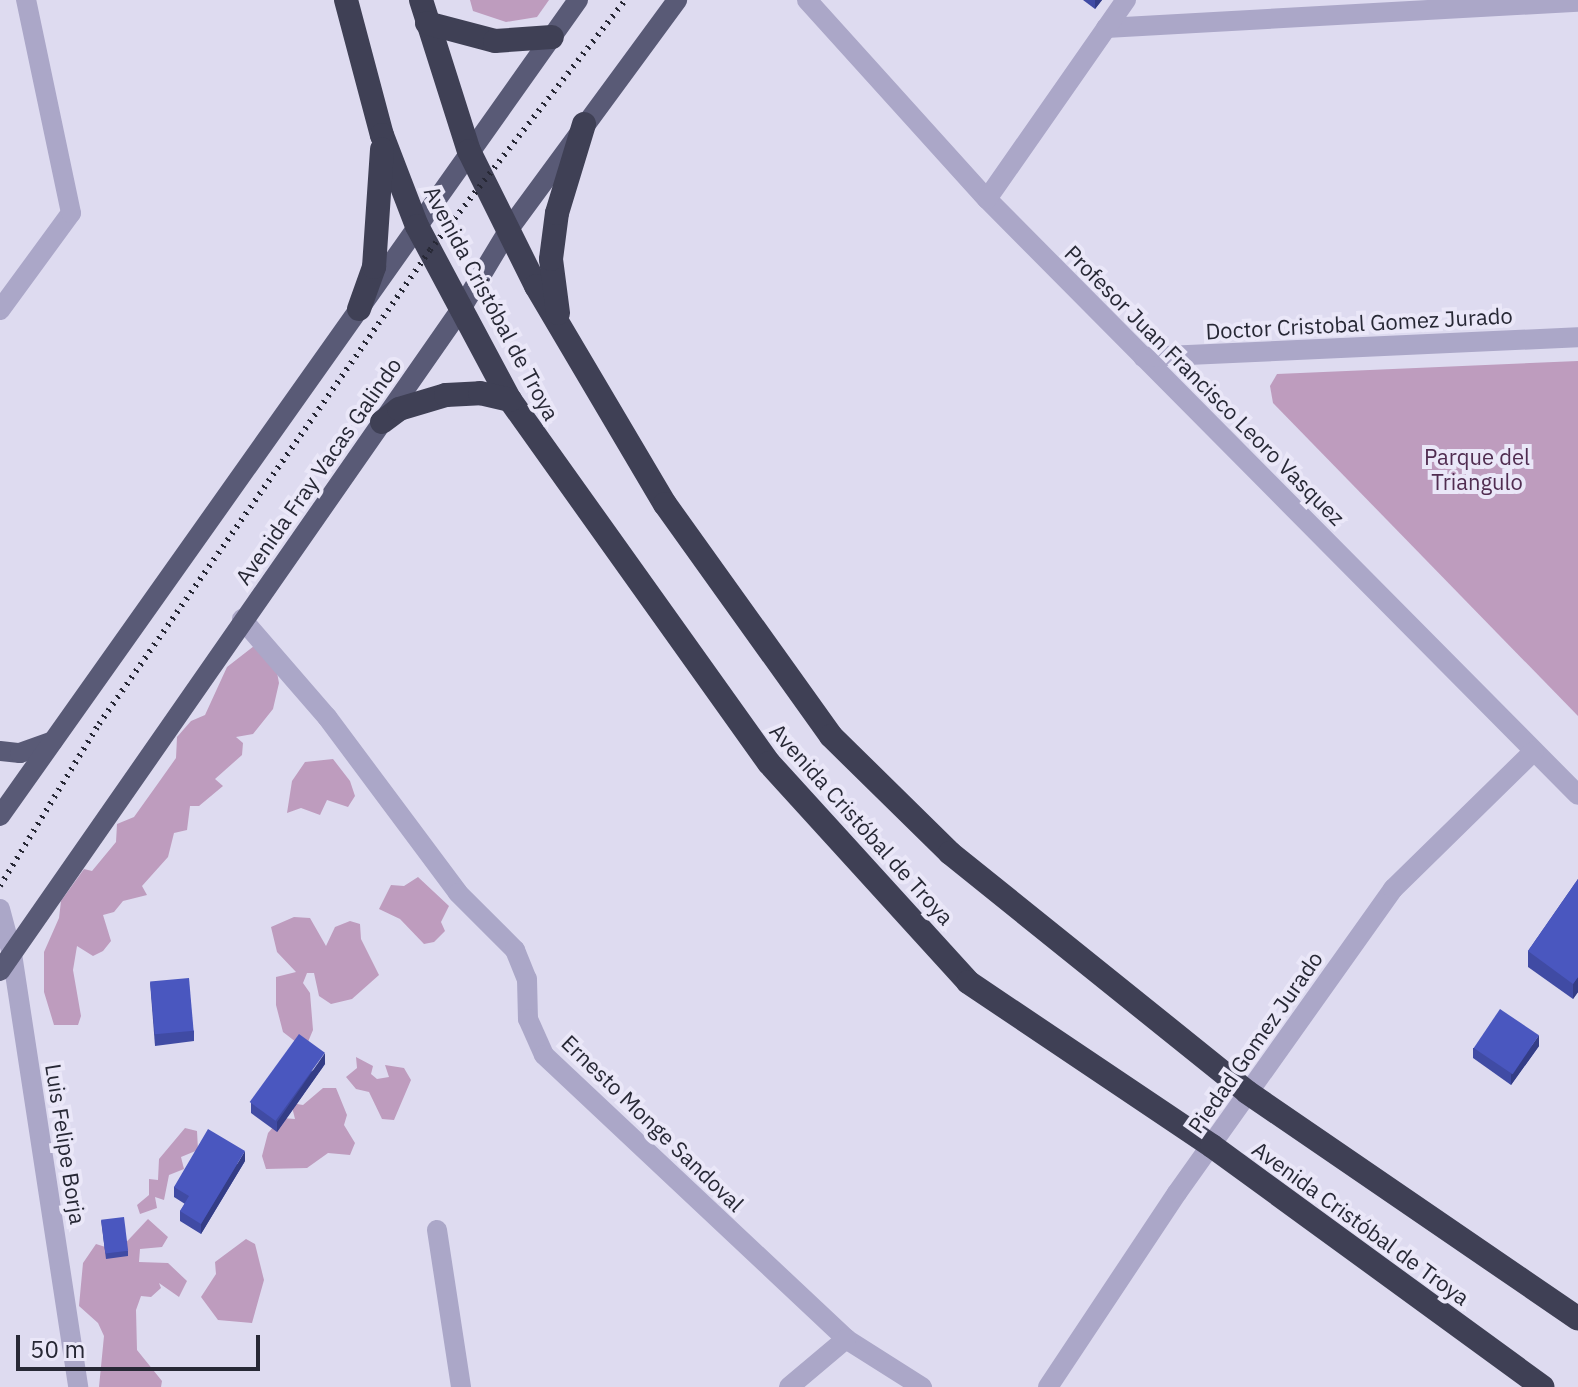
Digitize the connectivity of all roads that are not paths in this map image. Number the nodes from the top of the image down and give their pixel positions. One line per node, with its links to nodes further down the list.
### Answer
1 (26, 0): 19 (street)
2 (346, 0): 12 (highway, Avenida Cristóbal de Troya)
3 (578, 0): 10 (main road)
4 (677, 0): 11 (main road, Avenida Fray Vacas Galindo)
5 (807, 0): 14 (street, Profesor Juan Francisco Leoro Vasquez)
6 (1126, 0): 9 (street)
7 (1578, 2): 9 (street)
8 (424, 12): 10 (highway); 13 (highway, Avenida Cristóbal de Troya)
9 (1106, 28): 14 (street)
10 (552, 37): 13 (main road)
11 (584, 124): 16 (main road, Avenida Fray Vacas Galindo); 20 (highway)
12 (382, 135): 15 (highway, Avenida Cristóbal de Troya); 17 (highway)
13 (469, 151): 15 (main road); 16 (highway, Avenida Cristóbal de Troya)
14 (987, 199): 22 (street, Profesor Juan Francisco Leoro Vasquez)
15 (417, 226): 17 (main road); 18 (highway, Avenida Cristóbal de Troya)
16 (509, 229): 18 (main road, Avenida Fray Vacas Galindo); 20 (highway, Avenida Cristóbal de Troya)
17 (359, 309): 26 (main road)
18 (461, 309): 23 (highway, Avenida Cristóbal de Troya); 24 (main road, Avenida Fray Vacas Galindo)
19 (0, 310)
20 (560, 328): 34 (highway, Avenida Cristóbal de Troya)
21 (1578, 337): 22 (street, Doctor Cristobal Gomez Jurado)
22 (1143, 357): 28 (street, Profesor Juan Francisco Leoro Vasquez)
23 (510, 400): 24 (highway); 35 (highway, Avenida Cristóbal de Troya)
24 (382, 422): 25 (main road, Avenida Fray Vacas Galindo)
25 (242, 619): 32 (main road, Avenida Fray Vacas Galindo); 38 (street, Ernesto Monge Sandoval)
26 (53, 741): 27 (main road); 30 (main road)
27 (0, 751)
28 (1534, 751): 29 (street, Profesor Juan Francisco Leoro Vasquez); 34 (street, Piedad Gomez Jurado)
29 (1578, 795)
30 (0, 816)
31 (0, 909): 32 (street, Luis Felipe Borja)
32 (12, 954): 33 (main road, Avenida Fray Vacas Galindo); 39 (street, Luis Felipe Borja)
33 (0, 971)
34 (1247, 1092): 35 (street, Piedad Gomez Jurado); 37 (highway, Avenida Cristóbal de Troya)
35 (1212, 1146): 43 (street, Piedad Gomez Jurado); 44 (highway, Avenida Cristóbal de Troya)
36 (437, 1230): 40 (street)
37 (1578, 1319)
38 (846, 1339): 41 (street); 42 (street, Ernesto Monge Sandoval)
39 (78, 1387)
40 (461, 1387)
41 (789, 1387)
42 (922, 1387)
43 (1048, 1387)
44 (1543, 1387)

